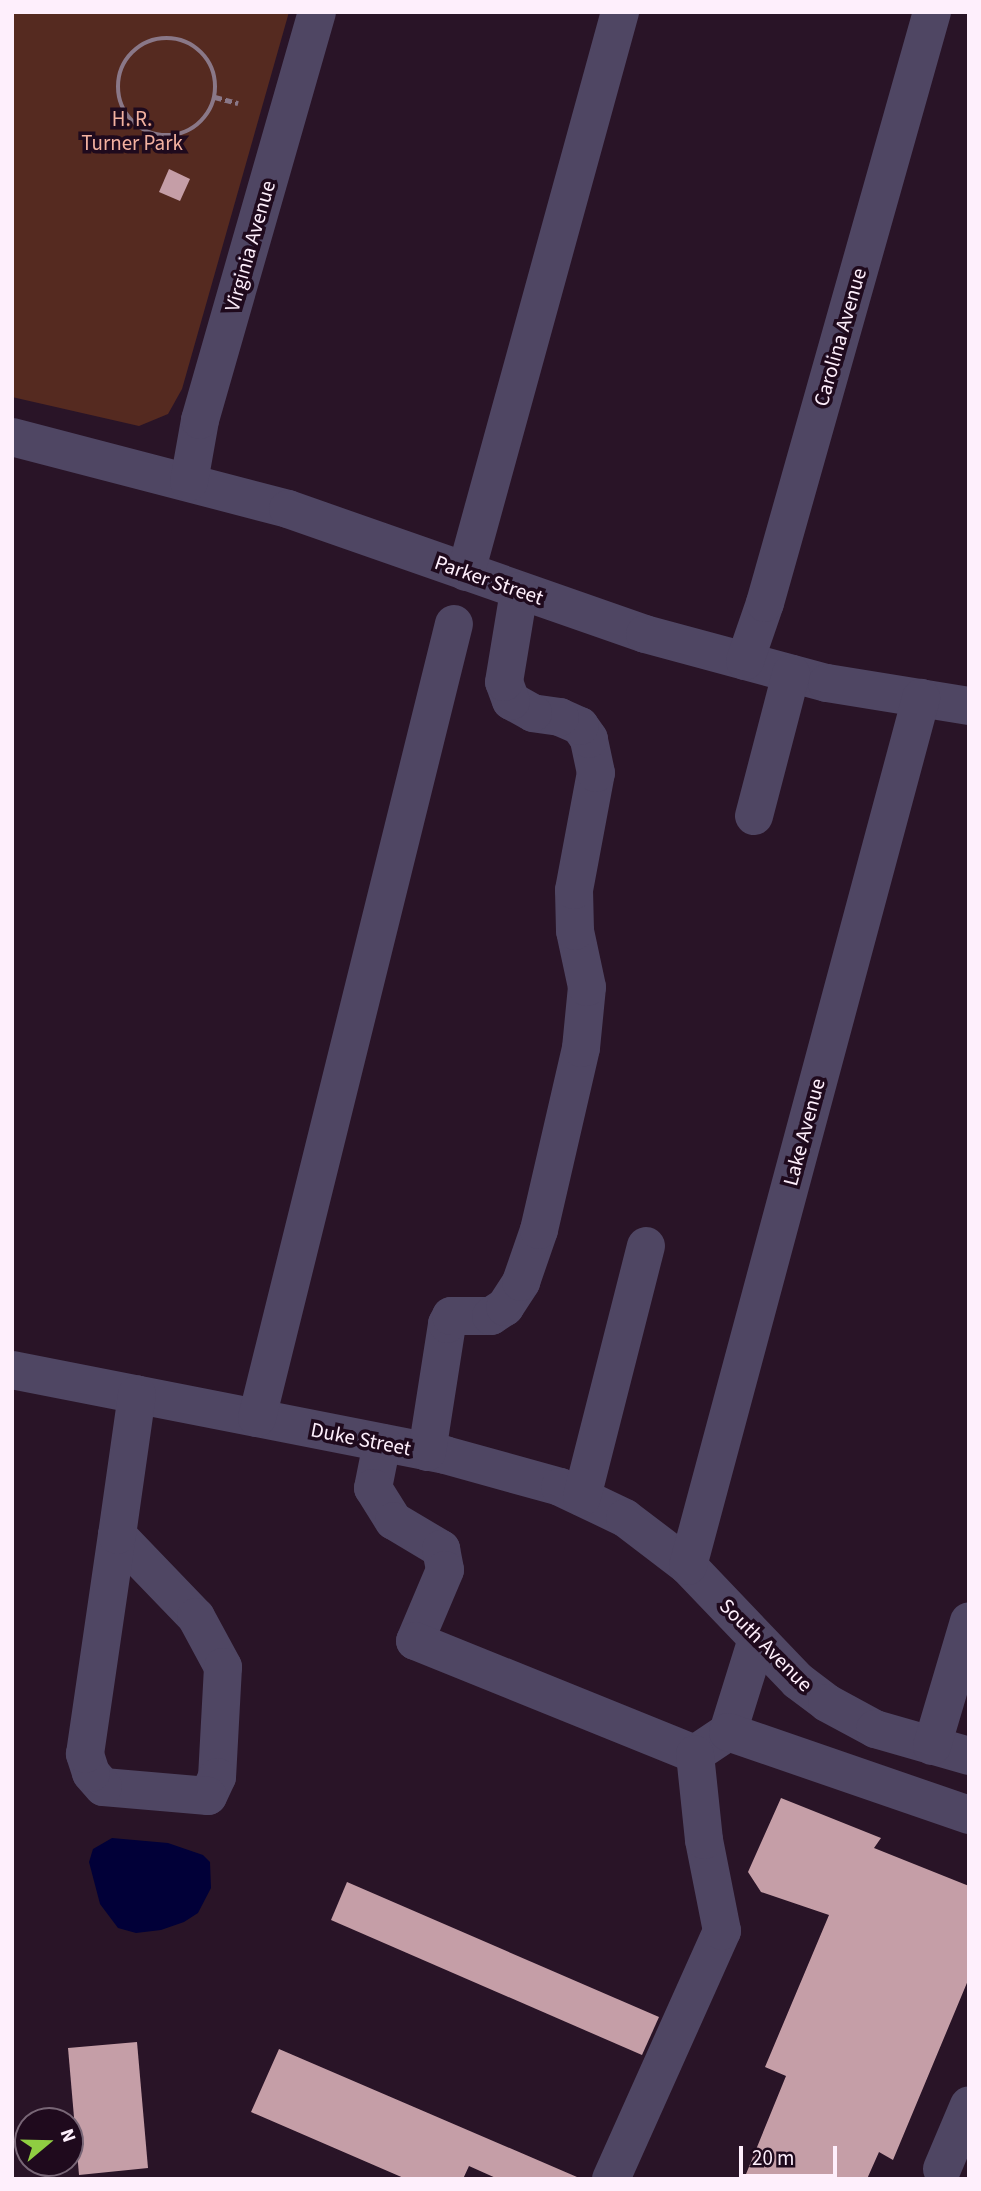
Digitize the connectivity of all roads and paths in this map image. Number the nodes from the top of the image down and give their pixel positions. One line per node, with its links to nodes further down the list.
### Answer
1 (317, 12): 7 (street, Virginia Avenue)
2 (620, 12): 8 (street)
3 (932, 12): 11 (street, Carolina Avenue)
4 (215, 97): 4 (path); 5 (path)
5 (238, 103)
6 (12, 437): 7 (street, Parker Street)
7 (189, 482): 8 (street, Parker Street)
8 (466, 572): 9 (street, Parker Street)
9 (519, 591): 11 (street, Parker Street); 21 (street)
10 (454, 624): 19 (street)
11 (746, 661): 12 (street, Parker Street)
12 (790, 674): 13 (street, Parker Street); 15 (street)
13 (921, 698): 14 (street, Parker Street); 24 (street, Lake Avenue)
14 (969, 706)
15 (754, 816)
16 (646, 1246): 22 (street)
17 (12, 1370): 18 (street, Duke Street)
18 (137, 1394): 19 (street, Duke Street); 23 (street)
19 (257, 1418): 20 (street, Duke Street)
20 (382, 1443): 21 (street, Duke Street); 29 (street)
21 (427, 1452): 22 (street, Duke Street)
22 (582, 1497): 24 (street, Duke Street)
23 (117, 1535): 23 (street)
24 (688, 1566): 26 (street, South Avenue)
25 (969, 1621): 28 (street)
26 (757, 1639): 27 (street); 28 (street, South Avenue)
27 (728, 1732): 29 (street); 31 (street)
28 (932, 1746): 30 (street, South Avenue)
29 (695, 1754): 34 (street)
30 (969, 1756)
31 (969, 1815)
32 (969, 2105): 33 (street)
33 (942, 2169)
34 (611, 2179)

